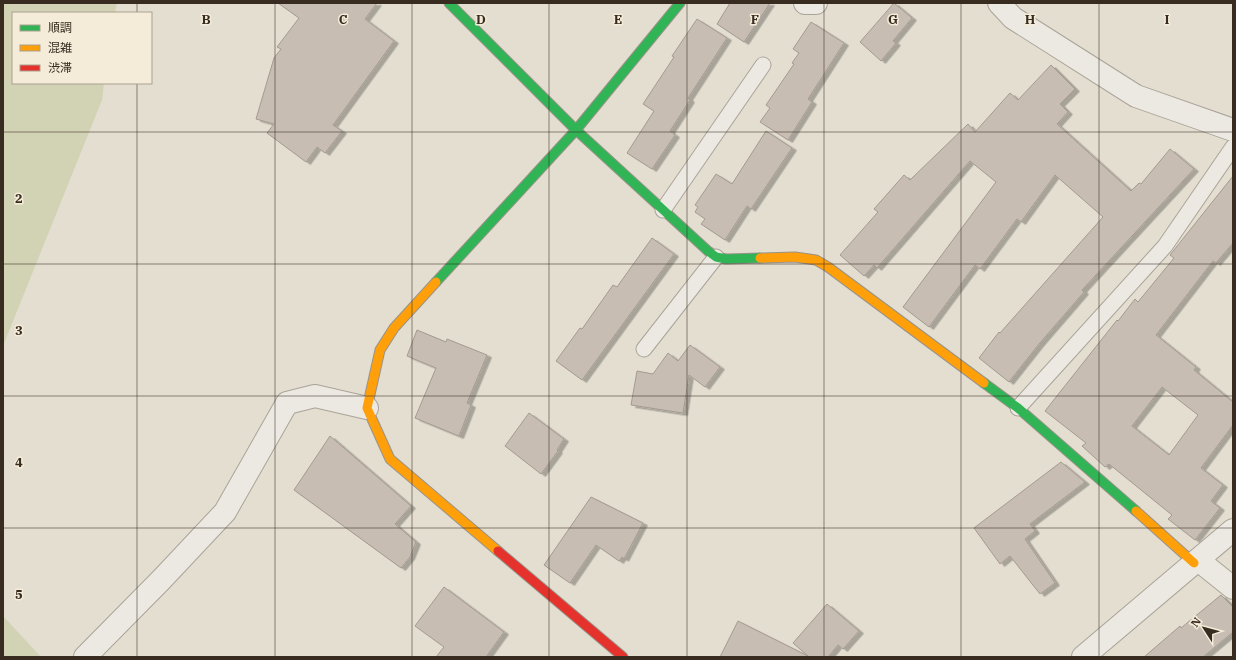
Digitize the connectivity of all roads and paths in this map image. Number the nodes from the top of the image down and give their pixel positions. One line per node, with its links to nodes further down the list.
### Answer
1 (449, 3): 7 (street)
2 (680, 3): 7 (street)
3 (805, 3): 4 (street)
4 (816, 3)
5 (999, 3): 8 (street)
6 (763, 65): 10 (lane)
7 (576, 130): 10 (street); 13 (street)
8 (1233, 130)
9 (1233, 147): 14 (lane)
10 (663, 210): 11 (street)
11 (716, 257): 12 (lane); 14 (street)
12 (644, 349)
13 (367, 408): 18 (street); 19 (street)
14 (1018, 408): 16 (street)
15 (1233, 530): 16 (street)
16 (1196, 561): 17 (street); 20 (street)
17 (1233, 588)
18 (85, 657)
19 (623, 657)
20 (1082, 657)

